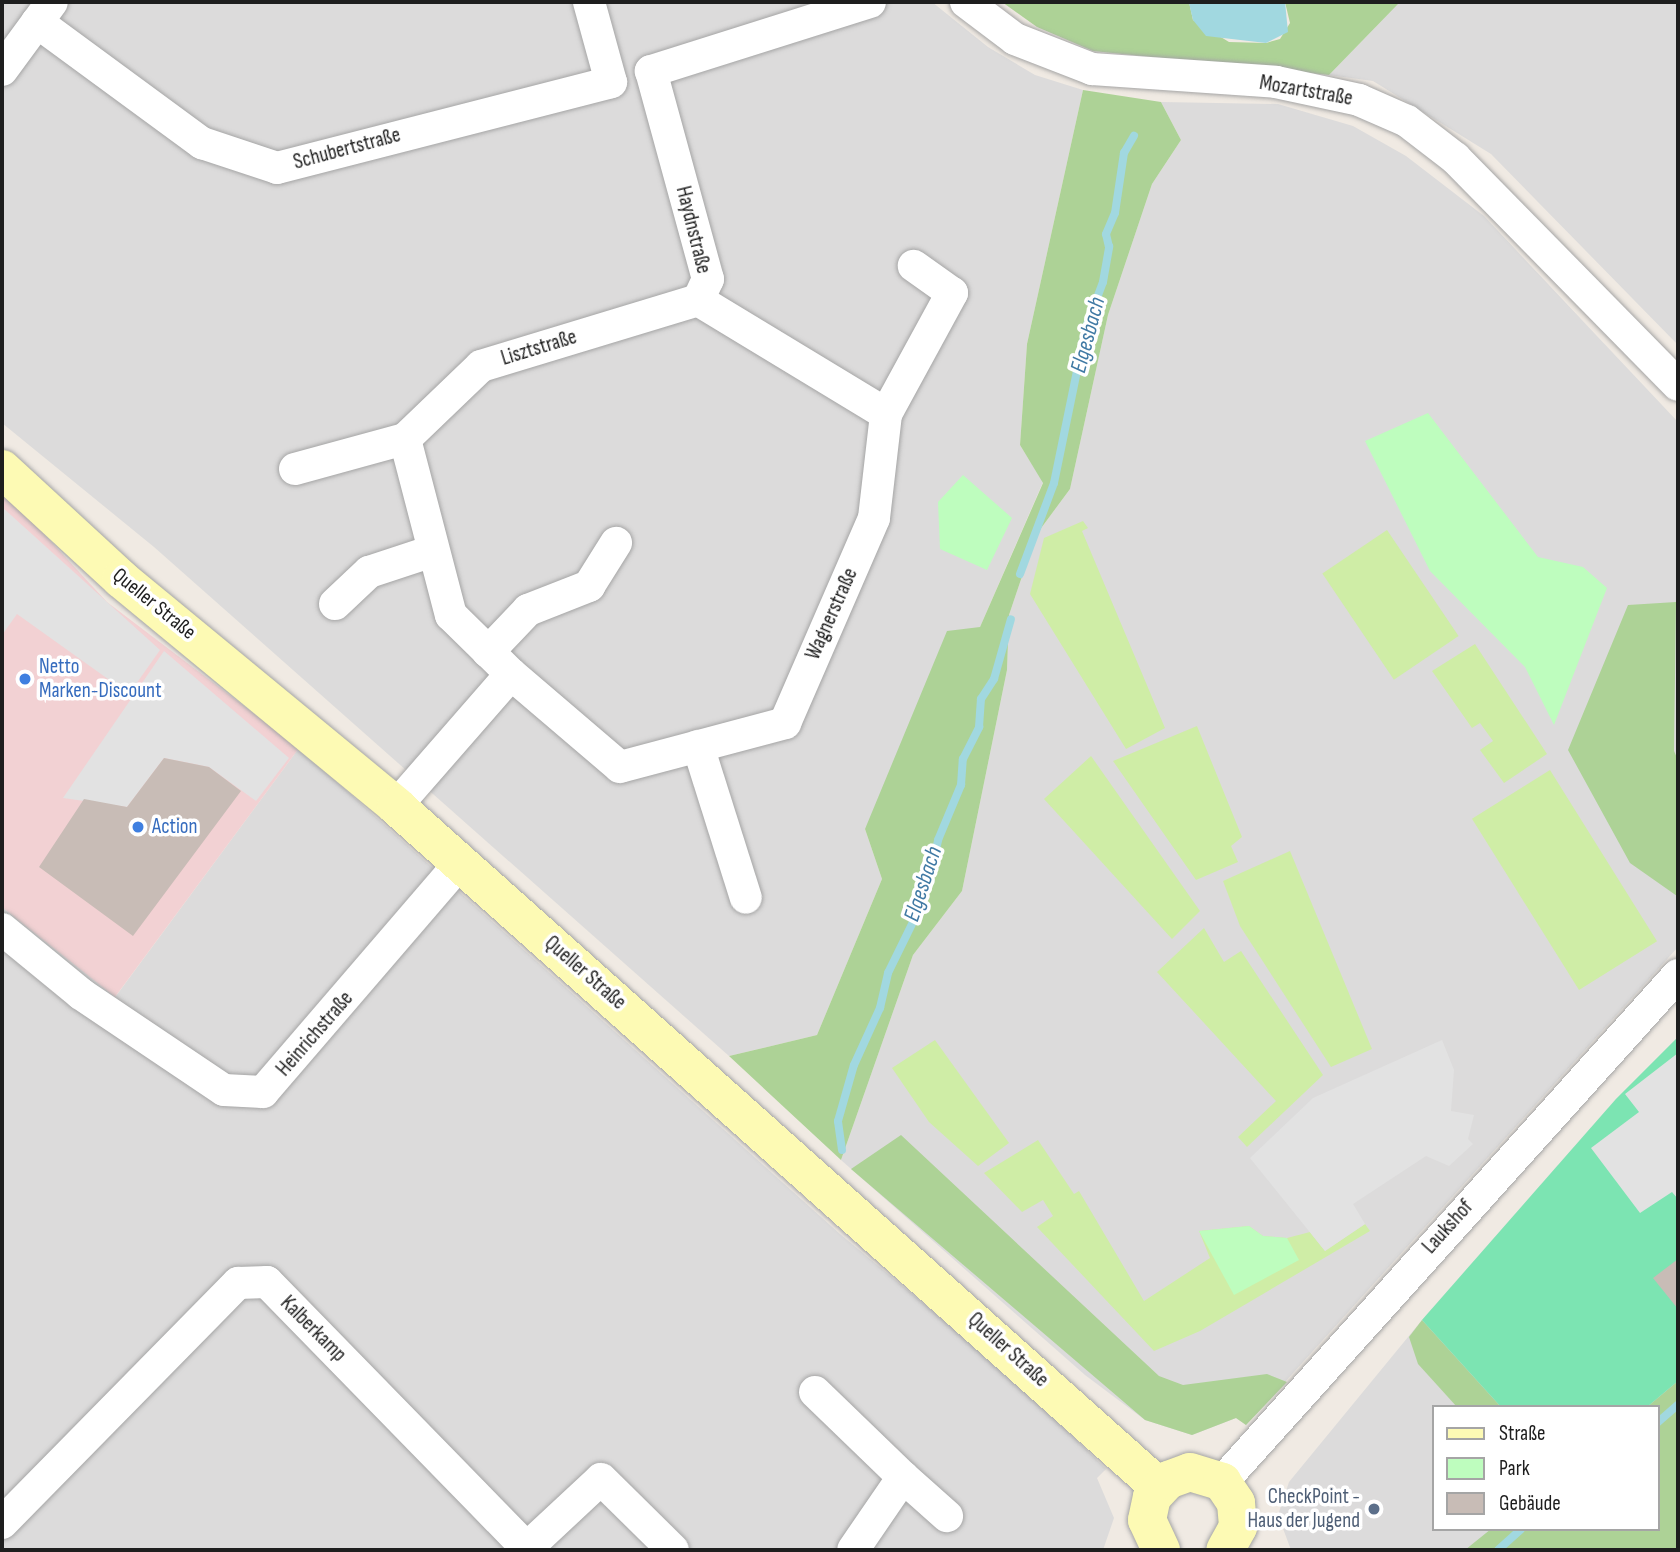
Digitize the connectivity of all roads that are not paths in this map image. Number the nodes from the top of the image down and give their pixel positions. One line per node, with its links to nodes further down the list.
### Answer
1 (589, 2): 4 (street, Schubertstraße)
2 (870, 2): 7 (street, Haydnstraße)
3 (966, 2): 8 (street, Mozartstraße)
4 (44, 12): 5 (street)
5 (7, 54)
6 (914, 266): 9 (street)
7 (698, 300): 9 (street, Haydnstraße); 10 (street, Lisztstraße)
8 (1678, 385)
9 (886, 414): 18 (street, Wagnerstraße)
10 (405, 439): 12 (street, Lisztstraße); 14 (street)
11 (2, 469): 19 (main road, Queller Straße)
12 (295, 469)
13 (616, 543): 16 (street)
14 (433, 551): 15 (street); 16 (street)
15 (335, 604)
16 (488, 652): 17 (street)
17 (511, 674): 18 (street, Wagnerstraße); 19 (street)
18 (698, 746): 21 (street)
19 (396, 806): 20 (main road, Queller Straße)
20 (460, 863): 22 (street, Heinrichstraße); 27 (main road, Queller Straße)
21 (746, 898)
22 (2, 929)
23 (1678, 975): 26 (street, Laukshof)
24 (815, 1392): 25 (street)
25 (903, 1478): 28 (street); 32 (street)
26 (1222, 1482): 27 (main road); 34 (main road)
27 (1159, 1487): 33 (main road)
28 (947, 1516)
29 (2, 1523): 30 (street, Kalberkamp)
30 (527, 1549): 31 (street, Kalberkamp)
31 (673, 1550)
32 (853, 1550)
33 (1161, 1550)
34 (1226, 1550)

